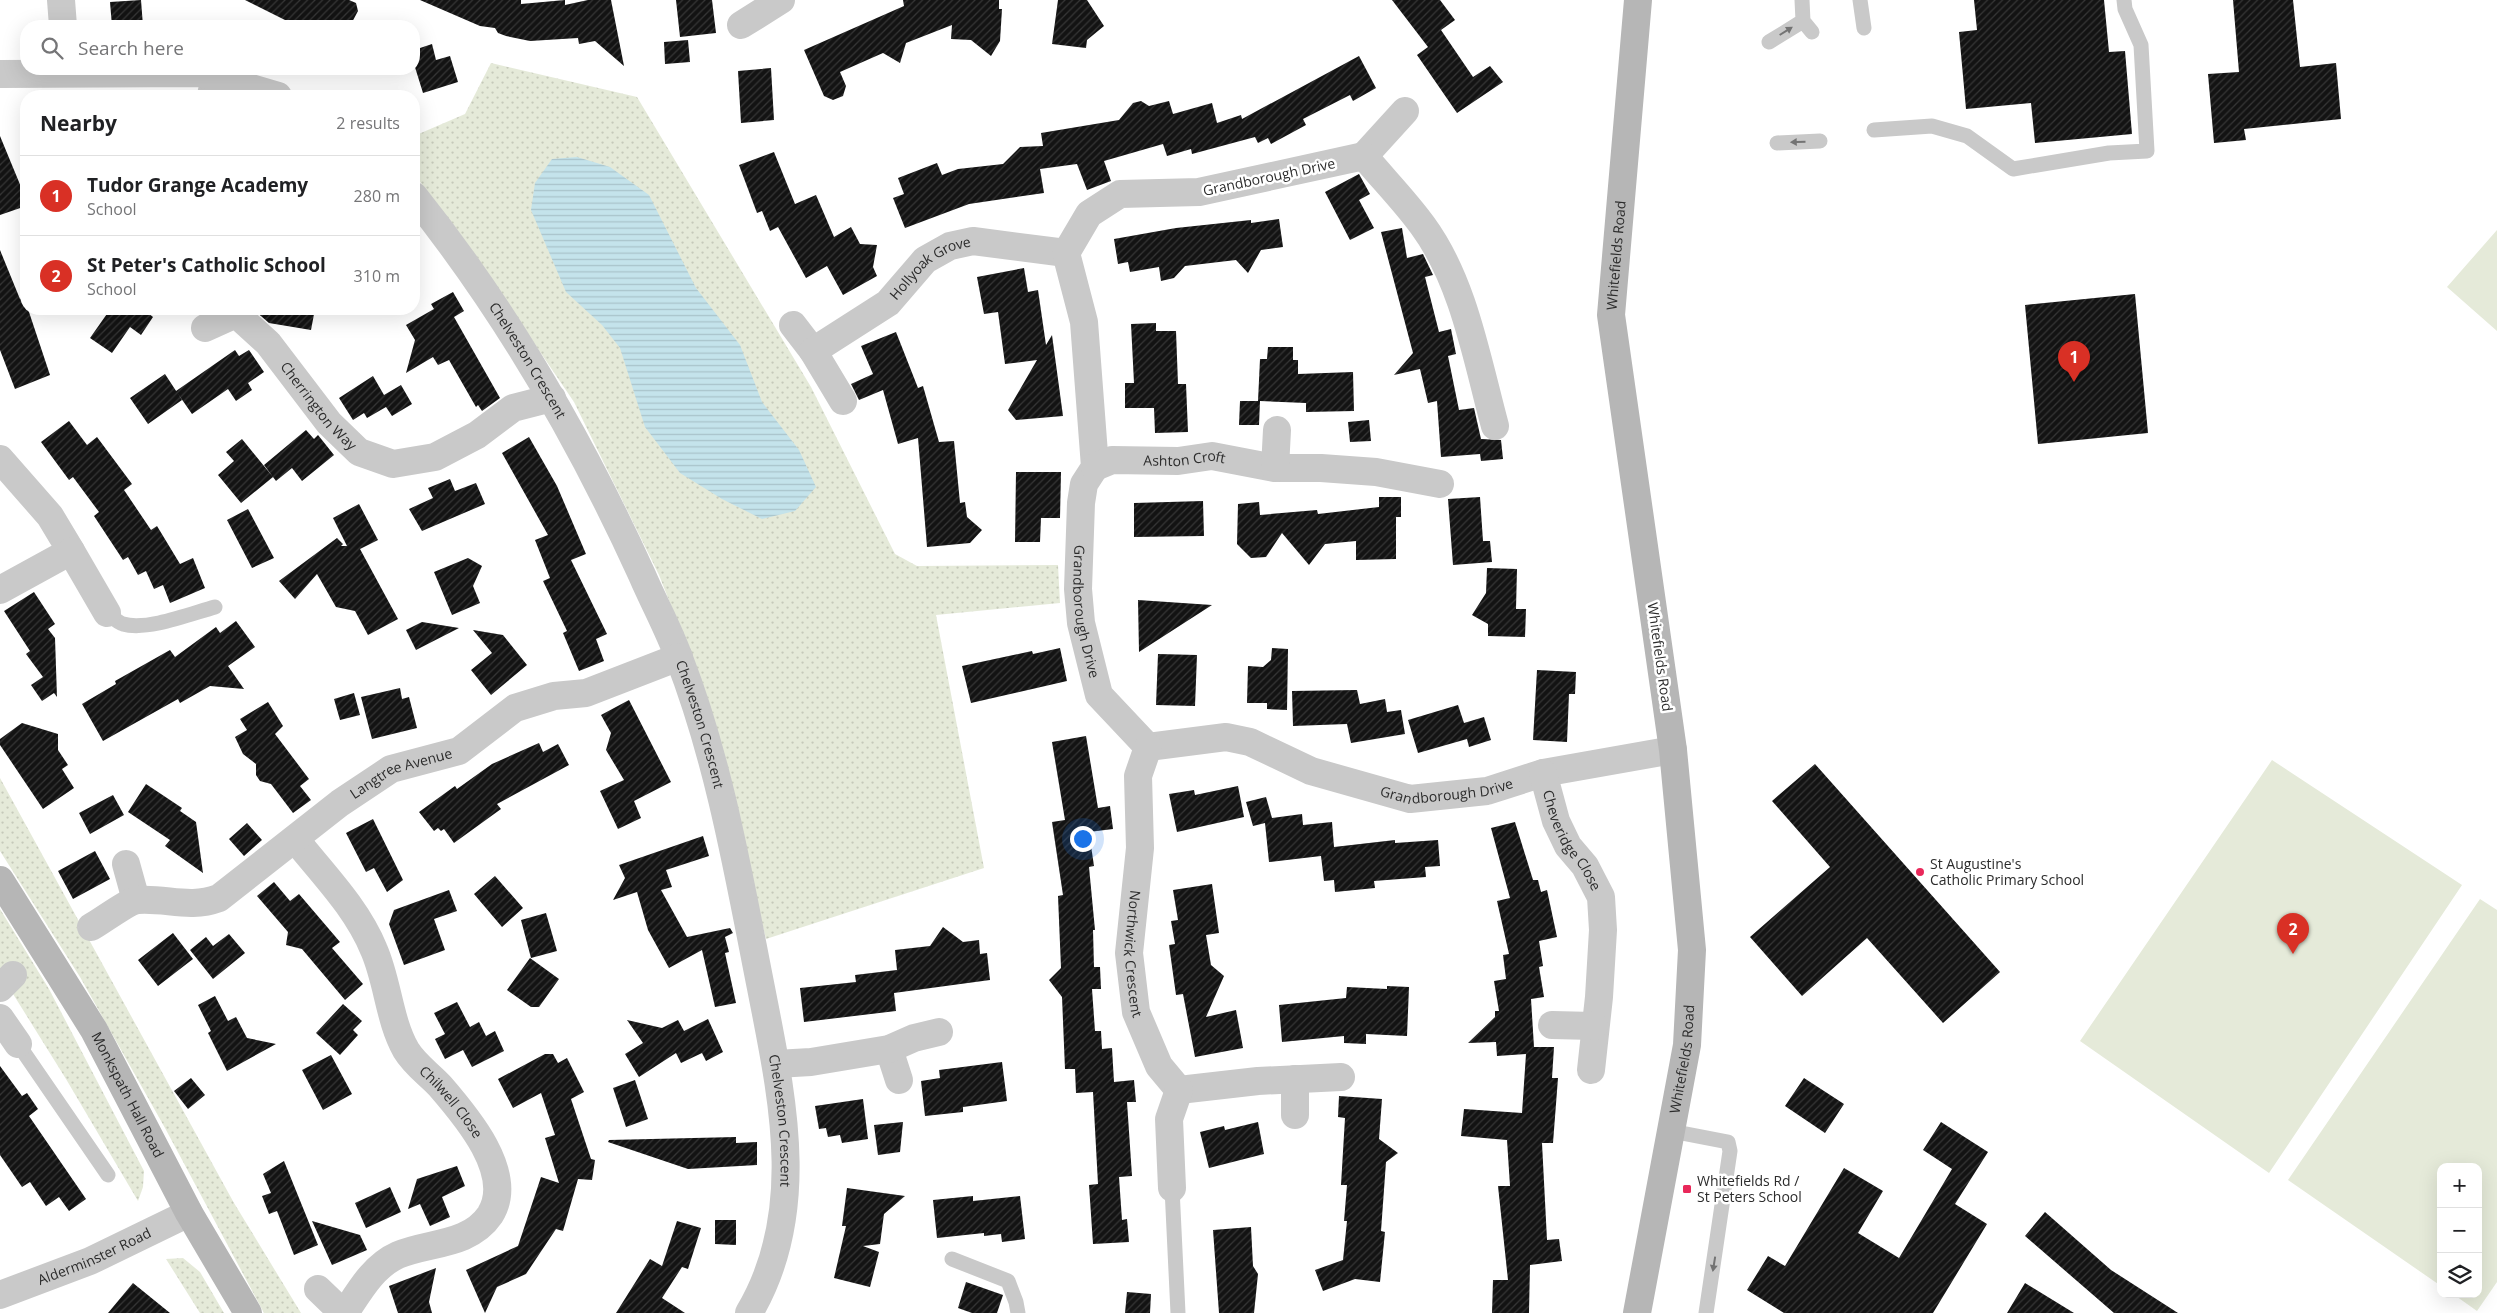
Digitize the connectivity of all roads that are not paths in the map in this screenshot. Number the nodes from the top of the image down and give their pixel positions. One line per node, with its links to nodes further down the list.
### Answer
1 (61, 0): 7 (street)
2 (781, 0): 8 (street)
3 (1802, 0): 10 (lane, one-way to 3)
4 (1860, 0): 9 (lane)
5 (2124, 0): 16 (lane)
6 (1643, 2): 41 (street, Whitefields Road)
7 (63, 20)
8 (741, 25)
9 (1864, 28)
10 (1769, 42)
11 (20, 73): 12 (street)
12 (0, 74)
13 (206, 86): 14 (street)
14 (235, 90)
15 (1405, 112): 19 (street)
16 (1874, 130)
17 (1820, 141): 18 (lane, one-way to 18)
18 (1777, 143)
19 (1364, 156): 21 (street, Grandborough Drive); 29 (street)
20 (420, 203): 27 (street, Chelveston Crescent)
21 (1066, 253): 26 (street, Hollyoak Grove); 32 (street)
22 (230, 315): 25 (street, Cherrington Way)
23 (239, 315): 27 (street, Cherrington Way)
24 (793, 325): 26 (street)
25 (205, 328)
26 (813, 351): 28 (street)
27 (552, 398): 39 (street, Chelveston Crescent)
28 (843, 401)
29 (1495, 426)
30 (1278, 430): 33 (street)
31 (0, 459): 35 (street)
32 (1096, 467): 33 (street, Ashton Croft); 40 (street, Grandborough Drive)
33 (1274, 468): 34 (street, Ashton Croft)
34 (1440, 484)
35 (71, 551): 36 (street); 38 (street)
36 (0, 590)
37 (215, 607): 38 (lane)
38 (107, 613)
39 (679, 657): 43 (street, Langtree Avenue); 54 (street, Chelveston Crescent)
40 (1148, 747): 42 (street, Grandborough Drive); 59 (street, Northwick Crescent)
41 (1673, 750): 42 (street, Grandborough Drive); 61 (street, Whitefields Road)
42 (1543, 773): 50 (street, Cheveridge Close)
43 (295, 839): 46 (street, Langtree Avenue); 69 (street, Chilwell Close)
44 (126, 864): 46 (street)
45 (0, 880): 64 (street, Monkspath Hall Road)
46 (136, 900): 47 (street)
47 (91, 927)
48 (0, 1018): 52 (street)
49 (1552, 1025): 50 (street)
50 (1594, 1026): 55 (street, Cheveridge Close)
51 (939, 1032): 53 (street)
52 (18, 1044): 62 (lane)
53 (888, 1049): 54 (street); 58 (street)
54 (776, 1064): 70 (street, Chelveston Crescent)
55 (1591, 1070)
56 (1341, 1077): 57 (street)
57 (1295, 1079): 59 (street); 60 (street)
58 (899, 1080)
59 (1179, 1090): 63 (street)
60 (1296, 1115)
61 (1671, 1131): 73 (street, Whitefields Road); 74 (lane, one-way to 74)
62 (108, 1175)
63 (1172, 1188): 72 (lane)
64 (189, 1214): 67 (street, Alderminster Road); 68 (street, Monkspath Hall Road)
65 (952, 1259): 71 (lane)
66 (318, 1289): 69 (street, Chilwell Close)
67 (0, 1295)
68 (248, 1313)
69 (344, 1313)
70 (749, 1313)
71 (1018, 1313)
72 (1178, 1313)
73 (1637, 1313)
74 (1706, 1313)

